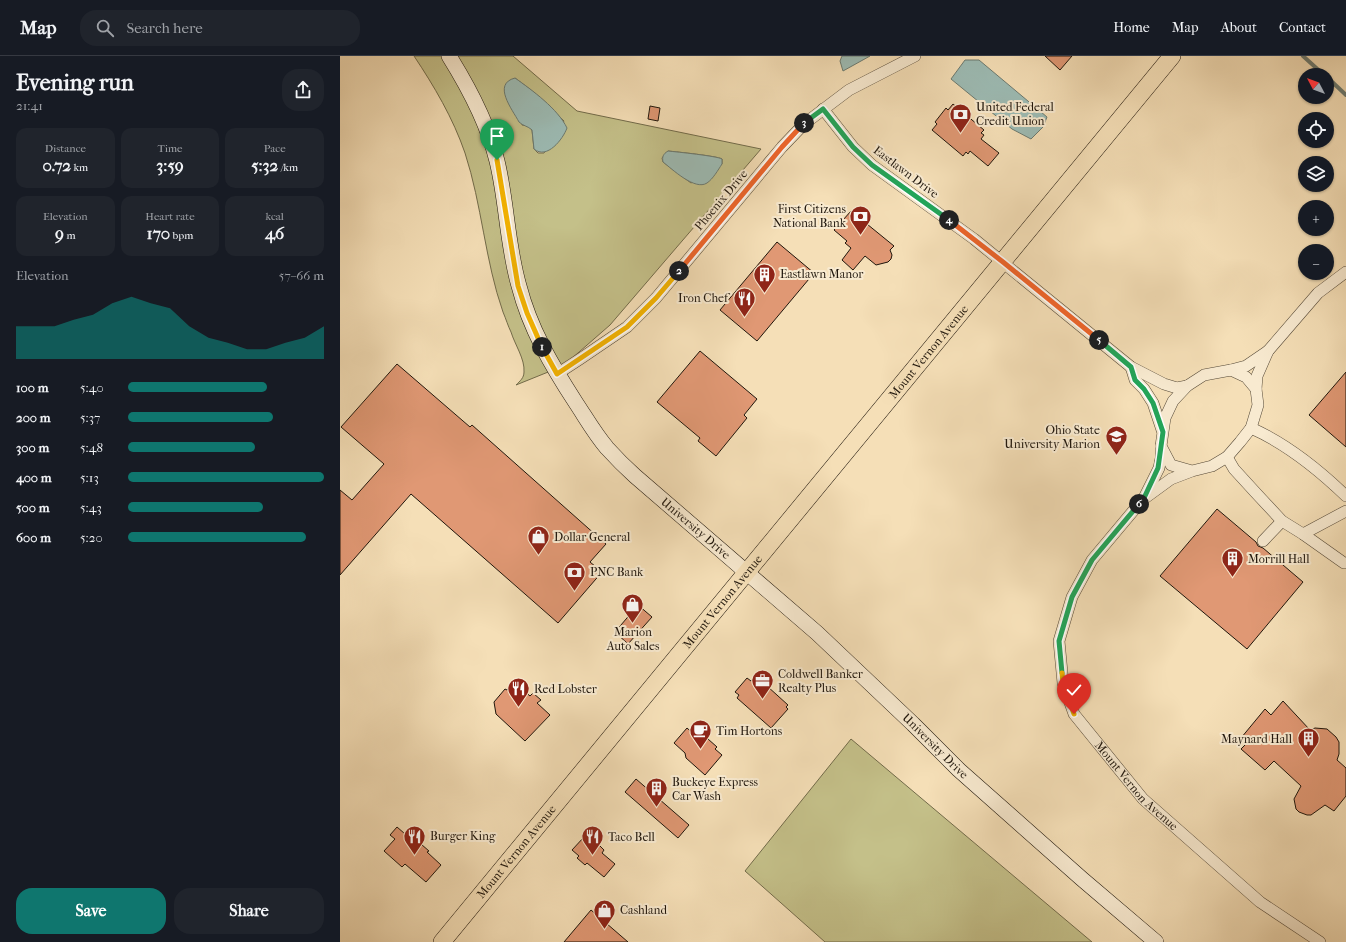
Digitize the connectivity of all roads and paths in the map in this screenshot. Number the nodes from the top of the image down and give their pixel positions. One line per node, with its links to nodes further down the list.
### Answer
1 (449, 56): 10 (street, University Drive)
2 (916, 56): 4 (street, Phoenix Drive)
3 (1172, 56): 5 (main road, Mount Vernon Avenue)
4 (823, 109): 5 (street, Eastlawn Drive); 10 (street, Phoenix Drive)
5 (1003, 262): 8 (street, Mount Vernon Avenue); 25 (main road, Mount Vernon Avenue)
6 (1346, 272): 7 (street, Mount Vernon Avenue)
7 (1268, 351): 9 (street, Mount Vernon Avenue); 12 (street, Mount Vernon Avenue)
8 (1131, 367): 11 (street, Mount Vernon Avenue); 14 (street, Mount Vernon Avenue)
9 (1231, 370): 11 (street, Mount Vernon Avenue); 12 (street)
10 (557, 374): 25 (street, University Drive)
11 (1187, 386): 14 (street, Mount Vernon Avenue)
12 (1256, 389): 13 (street, Mount Vernon Avenue)
13 (1251, 428): 16 (street, Mount Vernon Avenue); 18 (street)
14 (1163, 432): 15 (street, Mount Vernon Avenue)
15 (1161, 446): 17 (street, Mount Vernon Avenue); 19 (street, Mount Vernon Avenue)
16 (1227, 457): 17 (street, Mount Vernon Avenue); 21 (street)
17 (1192, 471): 19 (street, Mount Vernon Avenue)
18 (1346, 496)
19 (1144, 498): 28 (street, Mount Vernon Avenue)
20 (1346, 511): 22 (street)
21 (1282, 521): 22 (street); 23 (street)
22 (1303, 534): 24 (street)
23 (1264, 541)
24 (1344, 563)
25 (746, 572): 26 (main road, Mount Vernon Avenue); 27 (street, University Drive)
26 (442, 942)
27 (1156, 942)
28 (1320, 942)

